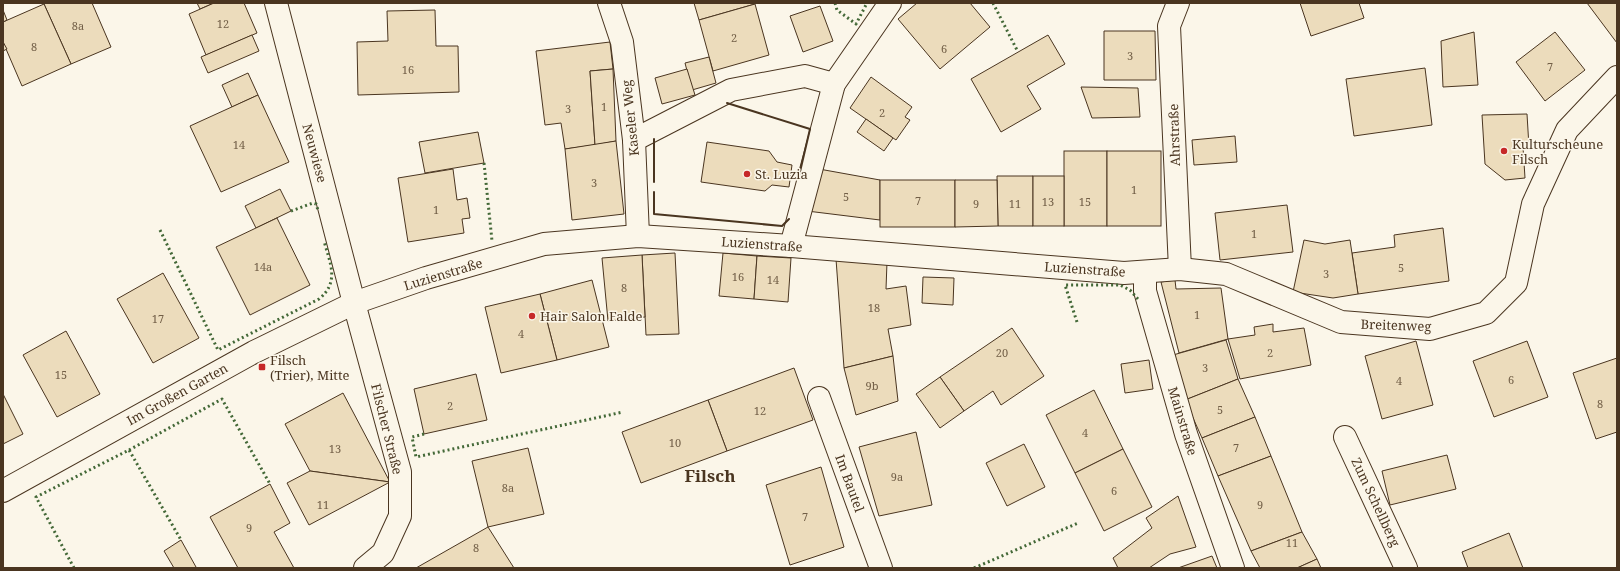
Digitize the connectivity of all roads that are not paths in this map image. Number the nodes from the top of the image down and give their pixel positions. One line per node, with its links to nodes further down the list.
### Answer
1 (276, 3): 12 (street, Neuwiese)
2 (609, 3): 7 (street, Kaseler Weg)
3 (890, 3): 6 (street)
4 (1178, 3): 10 (street, Ahrstraße)
5 (1617, 77): 10 (street, Breitenweg)
6 (834, 84): 7 (street); 9 (street)
7 (634, 140): 8 (street, Kaseler Weg)
8 (638, 236): 9 (street, Luzienstraße); 12 (street, Luzienstraße)
9 (791, 246): 11 (street, Luzienstraße)
10 (1180, 269): 11 (street, Luzienstraße)
11 (1145, 272): 18 (street, Mainstraße)
12 (354, 304): 15 (street, Im Großen Garten); 16 (street, Filscher Straße)
13 (819, 398): 17 (street, Im Bautel)
14 (1345, 437): 19 (street, Zum Schellberg)
15 (3, 491)
16 (364, 568)
17 (881, 568)
18 (1233, 568)
19 (1406, 568)

